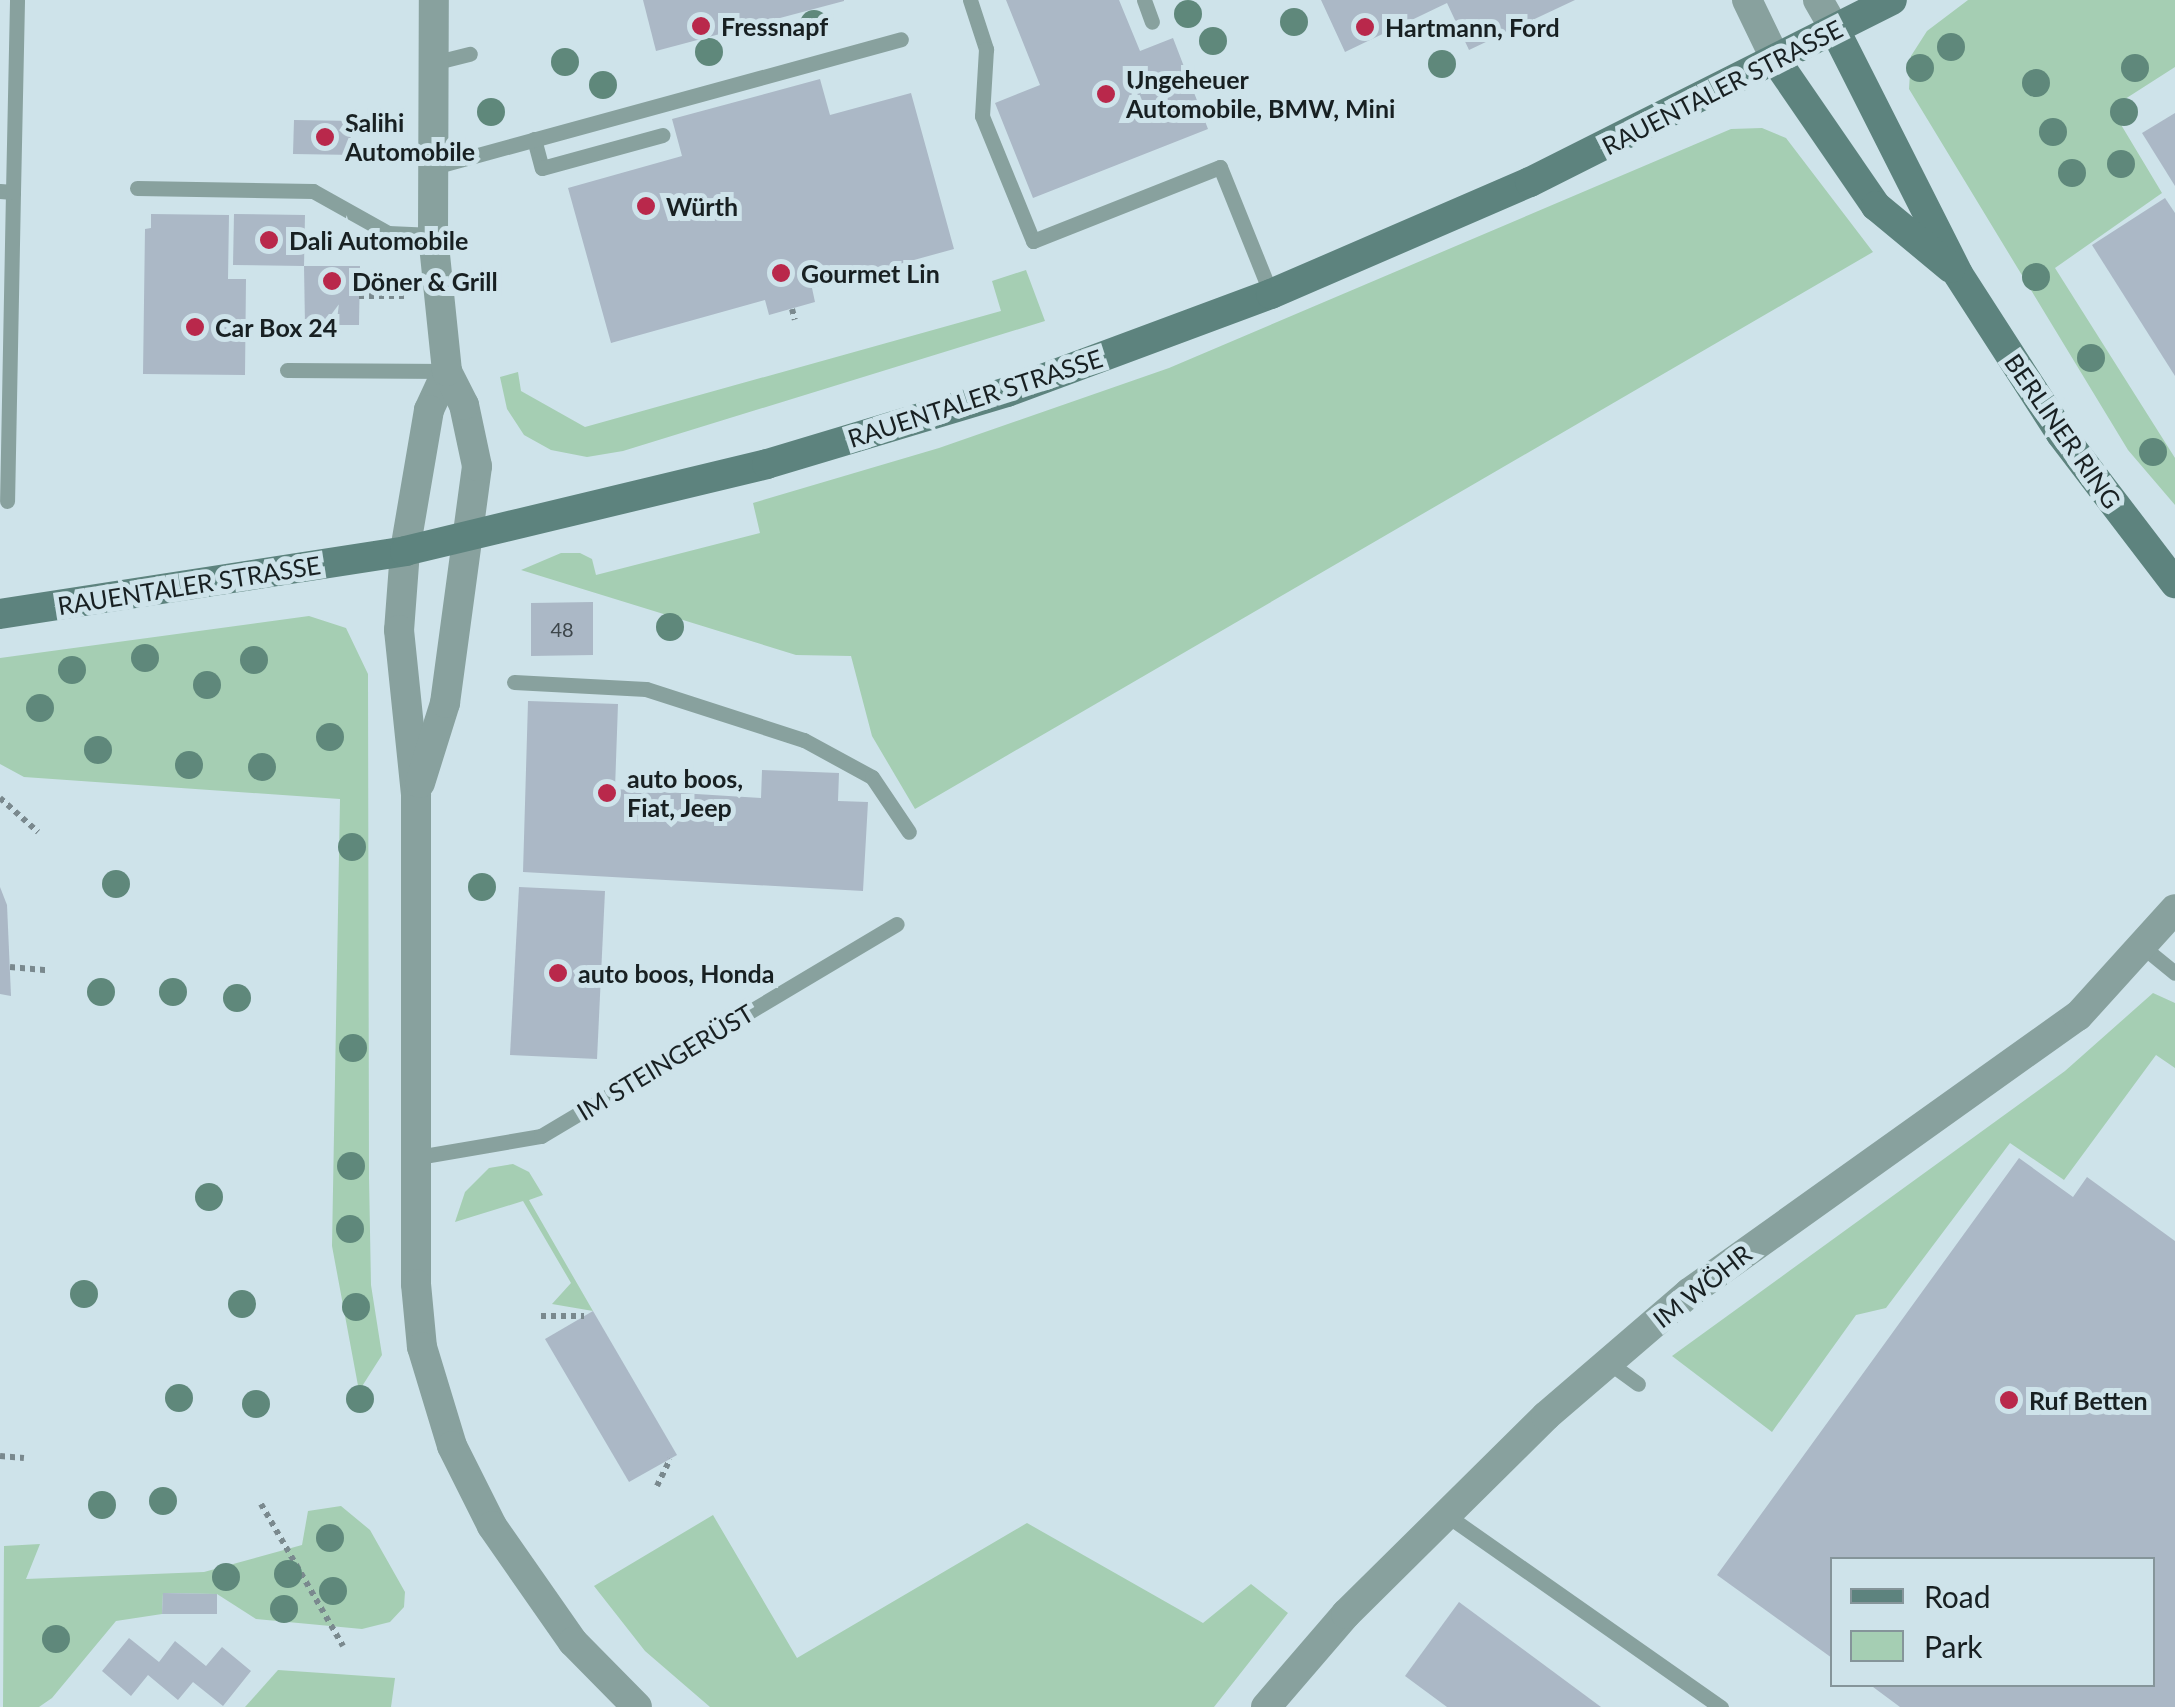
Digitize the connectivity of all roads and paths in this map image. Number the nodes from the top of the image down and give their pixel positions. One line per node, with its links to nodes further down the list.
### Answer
1 (17, 0): 18 (lane)
2 (434, 0): 13 (street)
3 (970, 0): 21 (lane)
4 (1144, 0): 8 (lane)
5 (1747, 0): 12 (street, BERLINER RING)
6 (1818, 0): 9 (street, BERLINER RING)
7 (1892, 0): 9 (street, RAUENTALER STRASSE)
8 (1152, 22)
9 (1835, 30): 12 (street, RAUENTALER STRASSE); 20 (street, BERLINER RING)
10 (901, 39): 15 (lane)
11 (470, 54): 13 (lane)
12 (1777, 62): 20 (street, BERLINER RING); 21 (street, RAUENTALER STRASSE)
13 (434, 64): 16 (street)
14 (662, 134): 15 (lane)
15 (534, 139): 16 (lane)
16 (434, 167): 19 (street)
17 (137, 188): 19 (lane)
18 (7, 191): 28 (lane)
19 (434, 235): 23 (street)
20 (1958, 274): 31 (street, BERLINER RING)
21 (1270, 294): 29 (street, RAUENTALER STRASSE)
22 (359, 296): 23 (path)
23 (442, 296): 27 (street)
24 (792, 309): 25 (path)
25 (795, 320)
26 (286, 370): 27 (lane)
27 (447, 371): 29 (street); 30 (street)
28 (7, 501)
29 (472, 535): 30 (street, RAUENTALER STRASSE); 34 (street)
30 (404, 551): 32 (street, RAUENTALER STRASSE); 34 (street)
31 (2175, 583)
32 (0, 614)
33 (514, 682): 37 (lane)
34 (416, 795): 44 (street)
35 (0, 798): 36 (path)
36 (38, 832)
37 (910, 832)
38 (2175, 909): 40 (street, IM WÖHR)
39 (897, 924): 44 (lane, IM STEINGERÜST)
40 (2142, 946): 43 (lane); 47 (street, IM WÖHR)
41 (10, 968): 42 (path)
42 (48, 970)
43 (2175, 972)
44 (418, 1157): 56 (street)
45 (541, 1316): 46 (path)
46 (584, 1316)
47 (1608, 1362): 48 (lane); 54 (street, IM WÖHR)
48 (1638, 1384)
49 (0, 1456): 50 (path)
50 (24, 1458)
51 (670, 1459): 52 (path)
52 (657, 1486)
53 (261, 1504): 55 (path)
54 (1445, 1514): 57 (street, IM WÖHR); 58 (lane)
55 (343, 1646)
56 (637, 1707)
57 (1266, 1707)
58 (1721, 1707)

